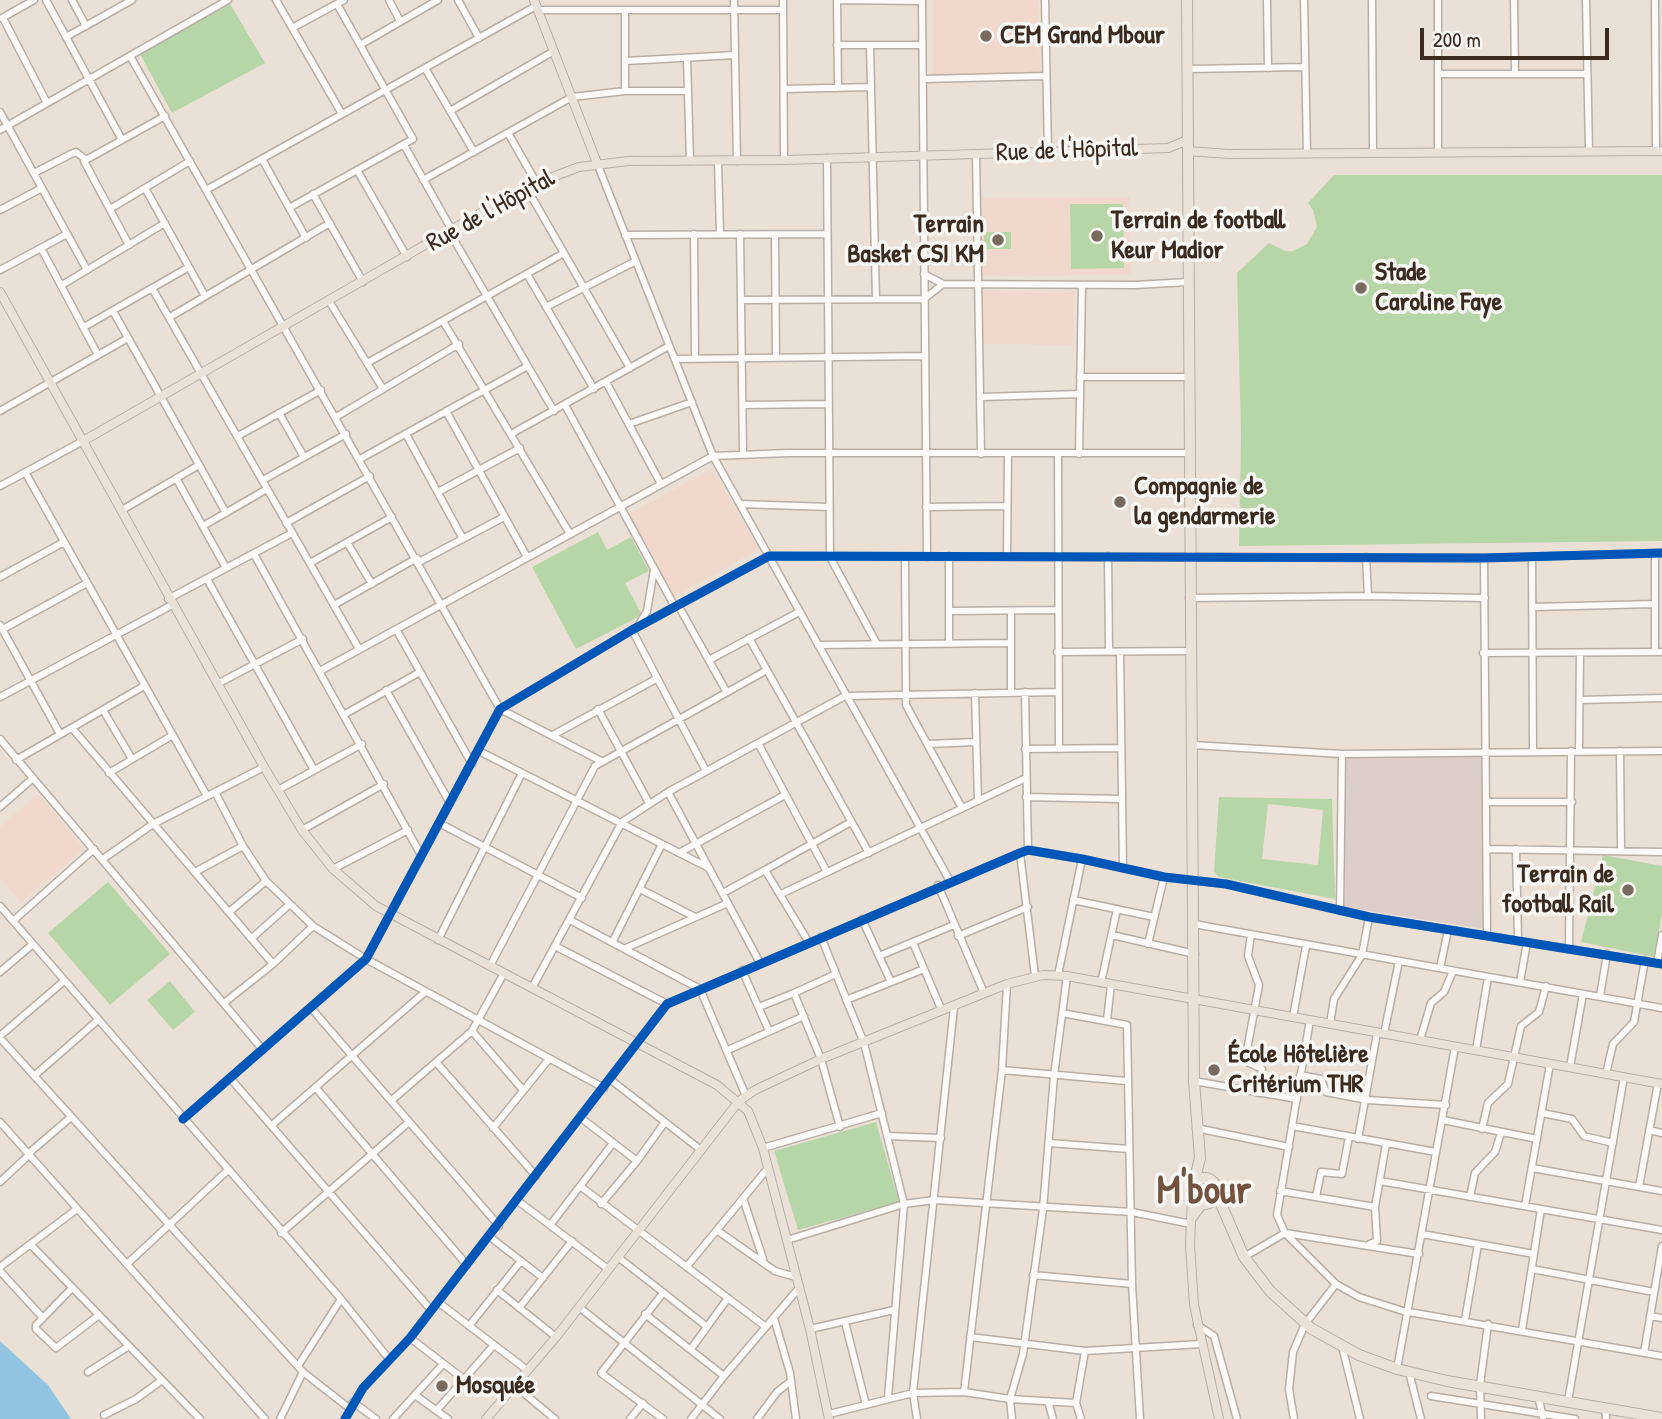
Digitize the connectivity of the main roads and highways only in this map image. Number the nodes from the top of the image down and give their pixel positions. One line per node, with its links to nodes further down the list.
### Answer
1 (1187, 0): 4 (highway)
2 (536, 5): 6 (main road)
3 (1168, 148): 4 (main road); 4 (main road); 6 (main road, Rue de l'Hôpital)
4 (1188, 149): 5 (main road); 9 (highway)
5 (1659, 151)
6 (597, 163): 8 (main road, Rue de l'Hôpital)
7 (0, 292): 8 (main road)
8 (83, 441): 11 (main road)
9 (1195, 999): 10 (main road); 11 (main road); 12 (highway)
10 (1660, 1084)
11 (743, 1098): 18 (main road); 19 (main road)
12 (1200, 1158): 13 (highway); 14 (highway)
13 (1212, 1181): 14 (highway); 16 (highway)
14 (1194, 1182): 15 (highway)
15 (1192, 1197): 16 (highway); 17 (main road)
16 (1210, 1201): 17 (main road); 20 (highway)
17 (1191, 1222): 21 (main road)
18 (491, 1417)
19 (829, 1417)
20 (1662, 1418)
21 (1219, 1419)

